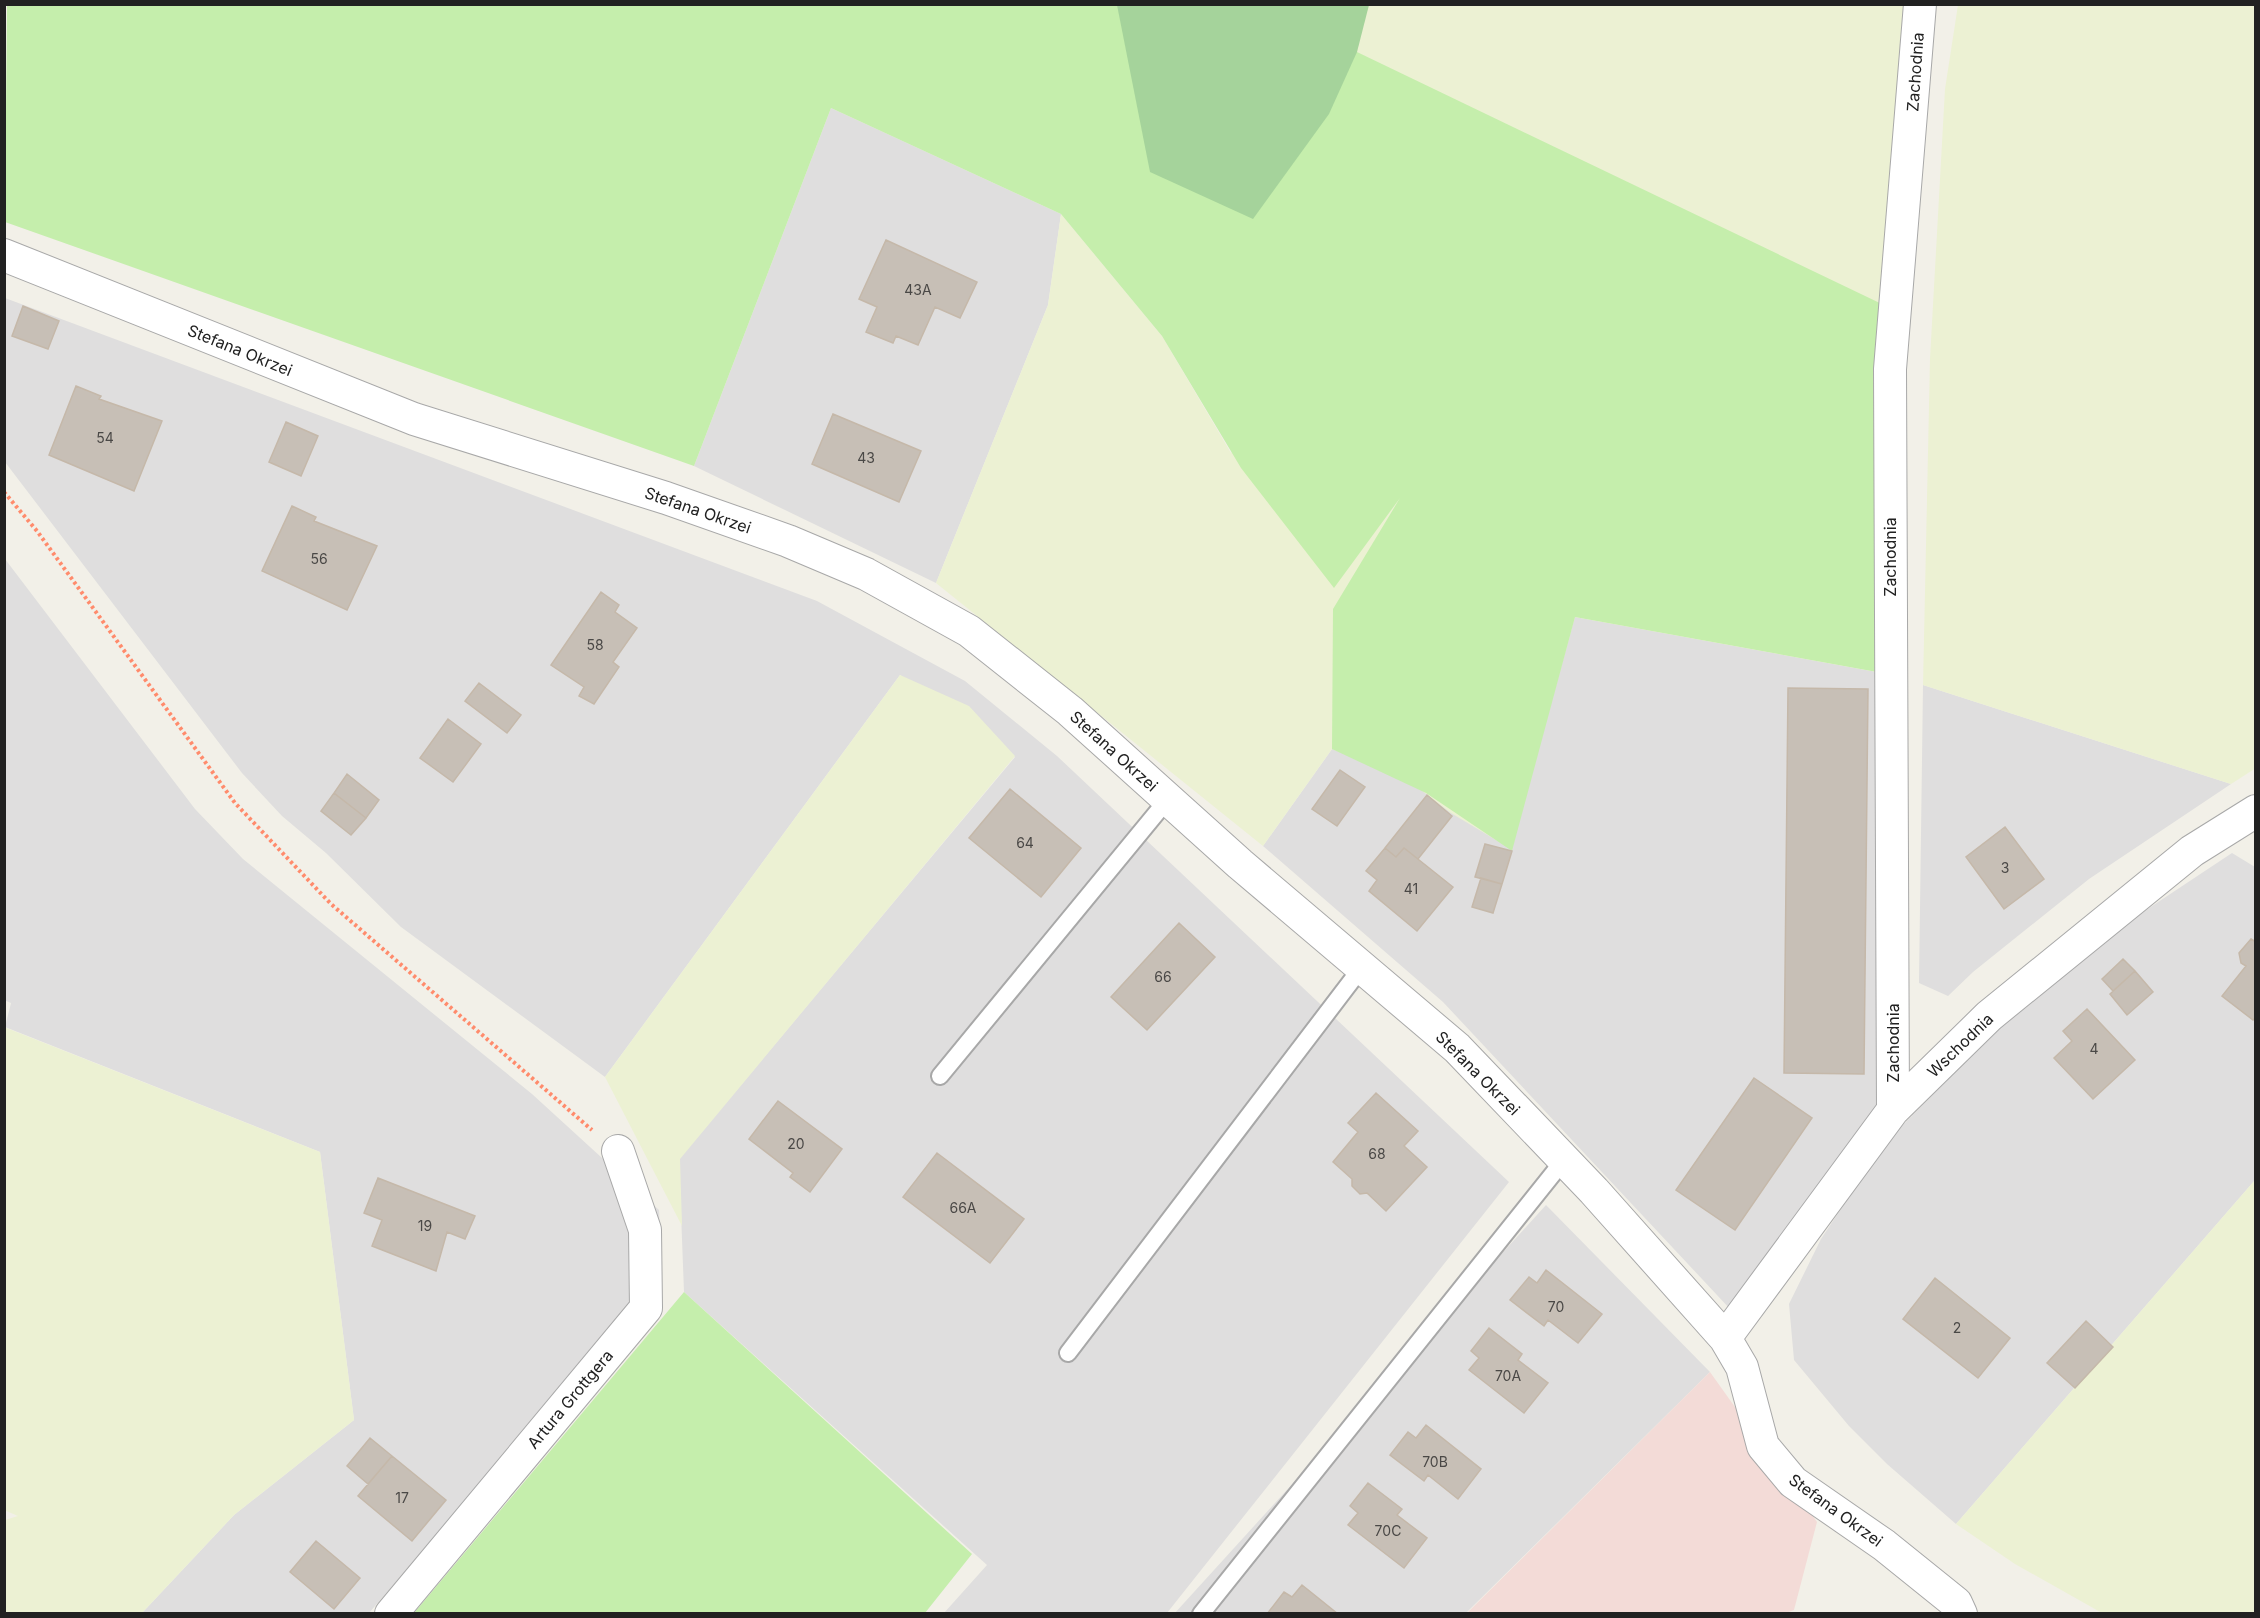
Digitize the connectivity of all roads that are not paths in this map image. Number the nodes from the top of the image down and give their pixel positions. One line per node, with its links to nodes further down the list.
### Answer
1 (1920, 4): 7 (street, Zachodnia)
2 (4, 255): 3 (street, Stefana Okrzei)
3 (1168, 799): 5 (street, Stefana Okrzei); 6 (lane)
4 (2256, 811): 7 (street, Wschodnia)
5 (1362, 967): 9 (street, Stefana Okrzei); 11 (lane)
6 (940, 1076)
7 (1893, 1110): 10 (street, Wschodnia)
8 (618, 1151): 12 (street, Artura Grottgera)
9 (1564, 1160): 10 (street, Stefana Okrzei); 13 (lane)
10 (1725, 1338): 14 (street, Stefana Okrzei)
11 (1068, 1353)
12 (391, 1614)
13 (1201, 1614)
14 (1961, 1614)

